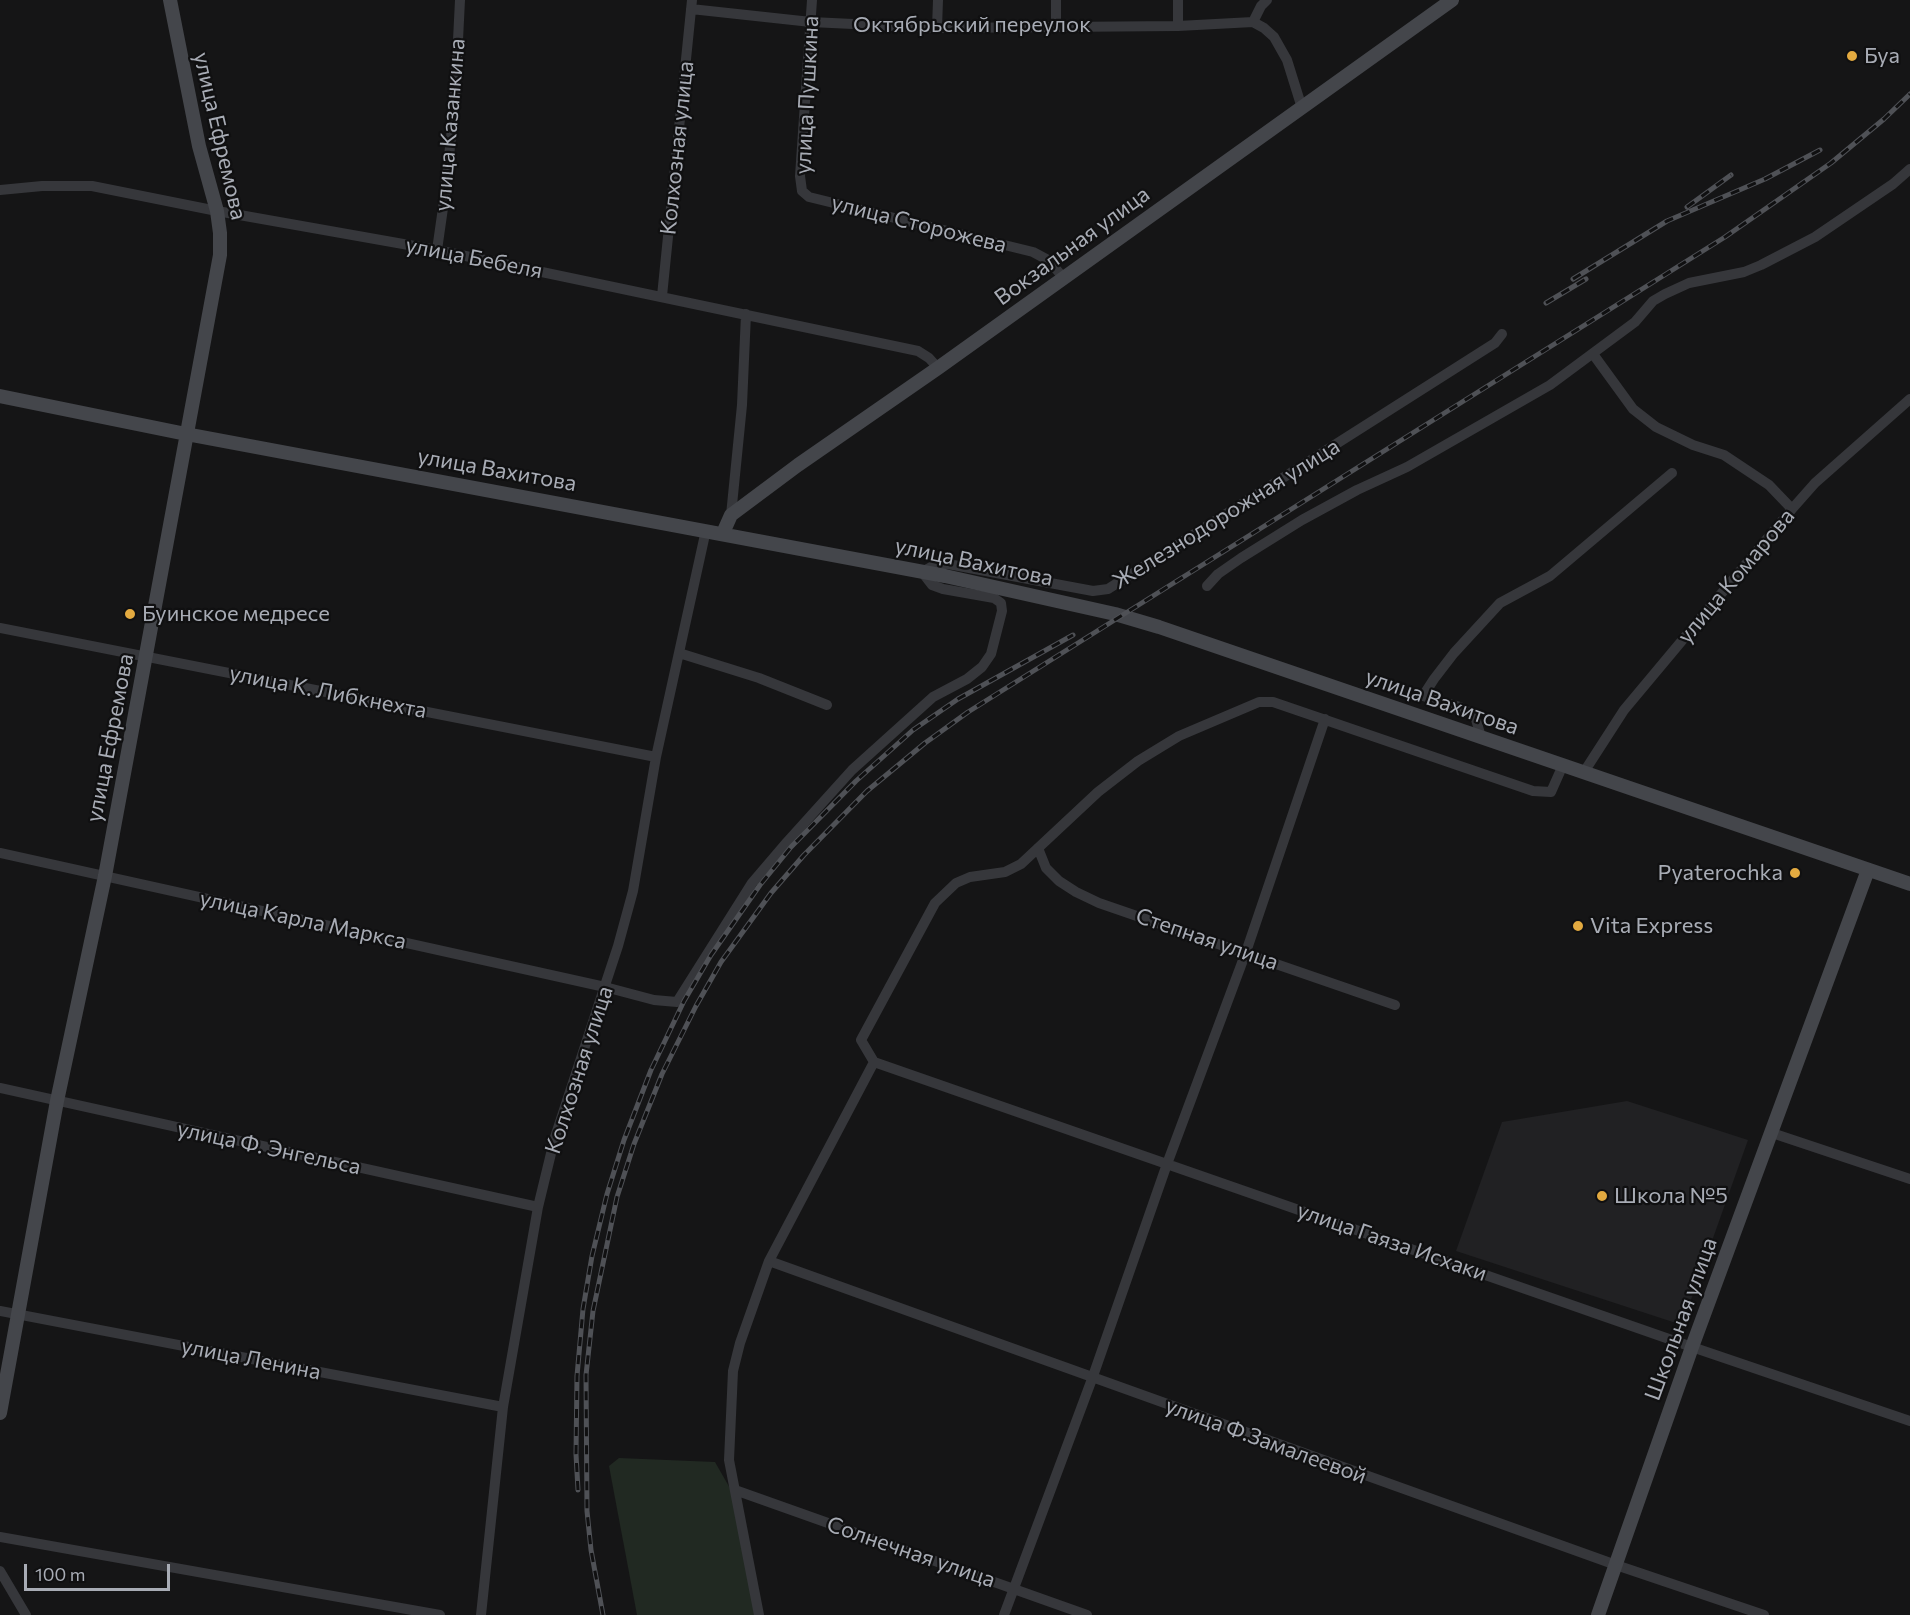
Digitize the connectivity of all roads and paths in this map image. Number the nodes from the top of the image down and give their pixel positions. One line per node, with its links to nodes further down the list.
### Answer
1 (170, 0): 19 (street, улица Ефремова)
2 (460, 0): 20 (street, улица Казанкина)
3 (812, 0): 10 (street, улица Пушкина)
4 (938, 0): 14 (street)
5 (1056, 0): 12 (street)
6 (1178, 0): 13 (street)
7 (1267, 0): 11 (street)
8 (1452, 0): 15 (street, Вокзальная улица)
9 (692, 5): 10 (street, Октябрьский переулок); 22 (street, Колхозная улица)
10 (811, 22): 14 (street, Октябрьский переулок); 18 (street, улица Пушкина)
11 (1252, 22): 13 (street, Октябрьский переулок); 15 (street)
12 (1056, 26): 13 (street, Октябрьский переулок); 14 (street, Октябрьский переулок)
13 (1178, 26)
14 (937, 27)
15 (1302, 108): 21 (street, Вокзальная улица)
16 (1910, 169): 25 (street)
17 (0, 190): 19 (street, улица Бебеля)
18 (802, 191): 21 (street, улица Сторожева)
19 (217, 211): 20 (street, улица Бебеля); 29 (street, улица Ефремова)
20 (437, 250): 22 (street, улица Бебеля)
21 (1063, 277): 26 (street, Вокзальная улица)
22 (662, 296): 23 (street, улица Бебеля)
23 (746, 314): 26 (street, улица Бебеля); 32 (street)
24 (1502, 334): 35 (street, Железнодорожная улица)
25 (1593, 354): 31 (street); 36 (street)
26 (938, 368): 32 (street, Вокзальная улица)
27 (0, 396): 29 (street, улица Вахитова)
28 (1910, 399): 31 (street, улица Комарова)
29 (186, 434): 33 (street, улица Вахитова); 39 (street, улица Ефремова)
30 (1672, 473): 42 (street)
31 (1792, 509): 45 (street, улица Комарова)
32 (731, 515): 34 (street, Вокзальная улица)
33 (706, 530): 34 (street, улица Вахитова); 38 (street, Колхозная улица)
34 (723, 533): 35 (street, улица Вахитова)
35 (922, 572): 42 (street, улица Вахитова); 52 (street, улица Карла Маркса)
36 (1207, 586)
37 (0, 628): 39 (street, улица К. Либкнехта)
38 (679, 653): 40 (street); 43 (street, Колхозная улица)
39 (146, 656): 43 (street, улица К. Либкнехта); 49 (street, улица Ефремова)
40 (827, 705)
41 (1325, 719): 44 (street); 46 (street); 51 (street)
42 (1481, 737): 44 (street, улица Вахитова)
43 (656, 757): 52 (street, Колхозная улица)
44 (1563, 765): 45 (street, улица Вахитова)
45 (1584, 772): 48 (street, улица Вахитова)
46 (1038, 848): 51 (street, Степная улица); 54 (street)
47 (0, 853): 49 (street, улица Карла Маркса)
48 (1869, 870): 50 (street, улица Вахитова); 57 (street, Школьная улица)
49 (105, 876): 52 (street, улица Карла Маркса); 56 (street, улица Ефремова)
50 (1910, 884)
51 (1246, 952): 53 (street, Степная улица); 58 (street)
52 (605, 987): 60 (street, Колхозная улица)
53 (1395, 1005)
54 (874, 1062): 58 (street, улица Гаяза Исхаки); 61 (street)
55 (0, 1088): 56 (street, улица Ф. Энгельса)
56 (57, 1101): 60 (street, улица Ф. Энгельса); 63 (street, улица Ефремова)
57 (1772, 1133): 59 (street); 64 (street, Школьная улица)
58 (1167, 1164): 64 (street, улица Гаяза Исхаки); 65 (street)
59 (1910, 1179)
60 (538, 1207): 66 (street, Колхозная улица)
61 (769, 1262): 65 (street, улица Ф.Замалеевой); 69 (street)
62 (0, 1311): 63 (street, улица Ленина)
63 (18, 1315): 66 (street, улица Ленина); 67 (street, улица Ефремова)
64 (1692, 1347): 68 (street, улица Гаяза Исхаки); 71 (street, Школьная улица)
65 (1092, 1379): 71 (street, улица Ф.Замалеевой); 73 (street)
66 (503, 1407): 76 (street, Колхозная улица)
67 (0, 1413)
68 (1910, 1421)
69 (735, 1490): 73 (street, Солнечная улица); 77 (street)
70 (0, 1538): 75 (street)
71 (1616, 1565): 80 (street, Школьная улица); 81 (street, улица Ф.Замалеевой)
72 (0, 1571): 74 (street)
73 (1014, 1588): 78 (street); 79 (street, Солнечная улица)
74 (26, 1615)
75 (440, 1615)
76 (481, 1615)
77 (759, 1615)
78 (1004, 1615)
79 (1087, 1615)
80 (1598, 1615)
81 (1764, 1615)

